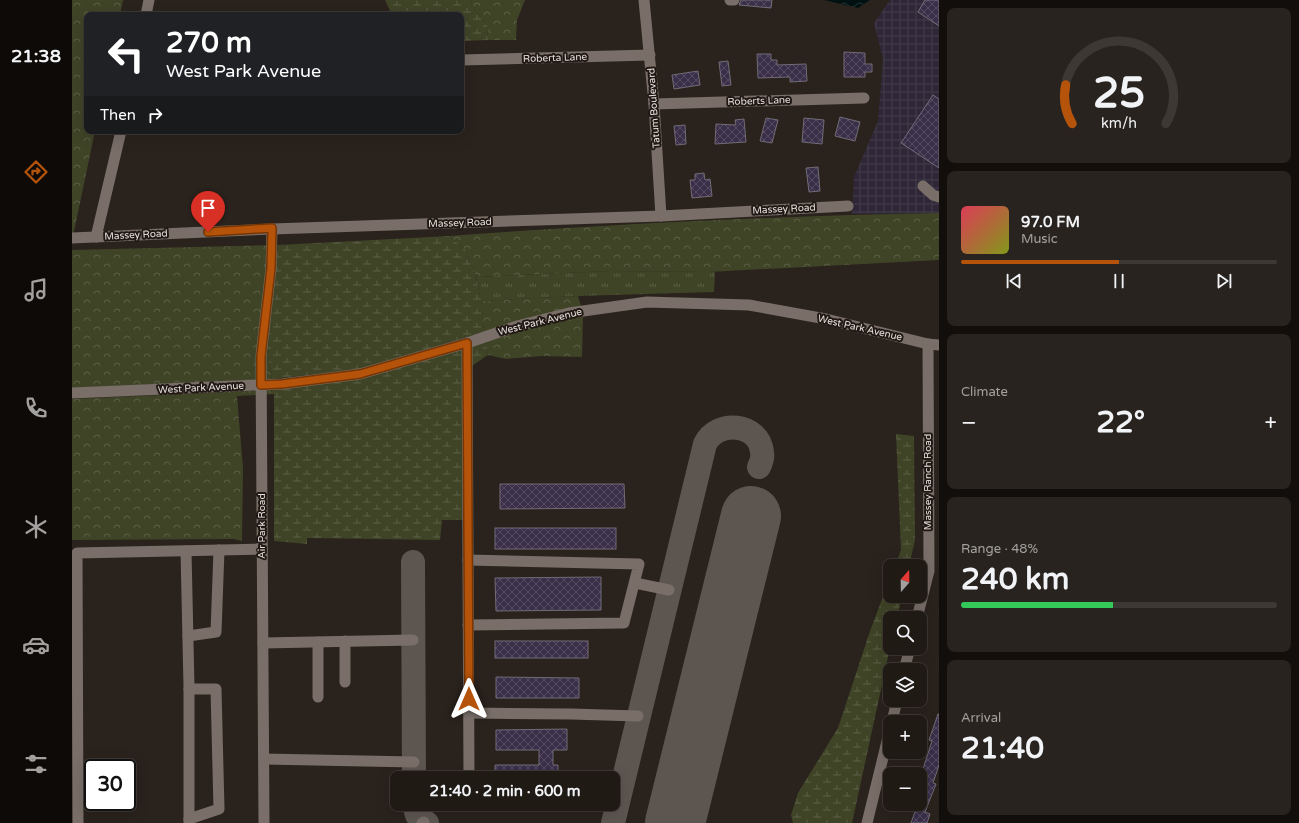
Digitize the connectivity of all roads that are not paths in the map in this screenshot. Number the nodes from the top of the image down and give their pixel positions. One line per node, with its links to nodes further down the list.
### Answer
1 (149, 0): 5 (street)
2 (644, 0): 6 (street, Tatum Boulevard)
3 (730, 0): 4 (street)
4 (734, 0)
5 (147, 12)
6 (650, 55): 7 (street, Roberta Lane); 9 (street, Tatum Boulevard)
7 (464, 60)
8 (864, 98): 9 (street, Roberts Lane)
9 (654, 104): 14 (street, Tatum Boulevard)
10 (119, 134): 16 (street)
11 (923, 186): 12 (street)
12 (939, 197)
13 (848, 206): 14 (street, Massey Road)
14 (662, 216): 15 (street, Massey Road)
15 (272, 228): 16 (street, Massey Road); 20 (street, Air Park Road)
16 (96, 237): 17 (street, Massey Road)
17 (72, 238)
18 (467, 343): 19 (street, West Park Avenue); 20 (street, West Park Avenue); 25 (street)
19 (933, 344): 28 (street, Massey Ranch Road)
20 (261, 385): 21 (street, West Park Avenue); 22 (street, Air Park Road)
21 (72, 393)
22 (262, 549): 23 (street); 34 (street, Air Park Road)
23 (219, 550): 24 (street); 30 (street)
24 (186, 551): 30 (street); 45 (street)
25 (468, 560): 26 (street); 29 (street)
26 (634, 582): 27 (street); 29 (street)
27 (669, 590)
28 (919, 611)
29 (468, 625): 38 (street)
30 (188, 636): 36 (street)
31 (413, 640): 33 (street)
32 (318, 642): 33 (street); 34 (street); 37 (street)
33 (345, 642): 35 (street)
34 (263, 644): 41 (street, Air Park Road)
35 (345, 682)
36 (189, 689): 44 (street); 44 (street)
37 (318, 696)
38 (469, 713): 39 (street); 43 (street)
39 (638, 716)
40 (883, 758): 47 (street)
41 (264, 759): 42 (street); 46 (street, Air Park Road)
42 (414, 762)
43 (469, 771)
44 (189, 821)
45 (78, 823)
46 (264, 823)
47 (867, 823)

